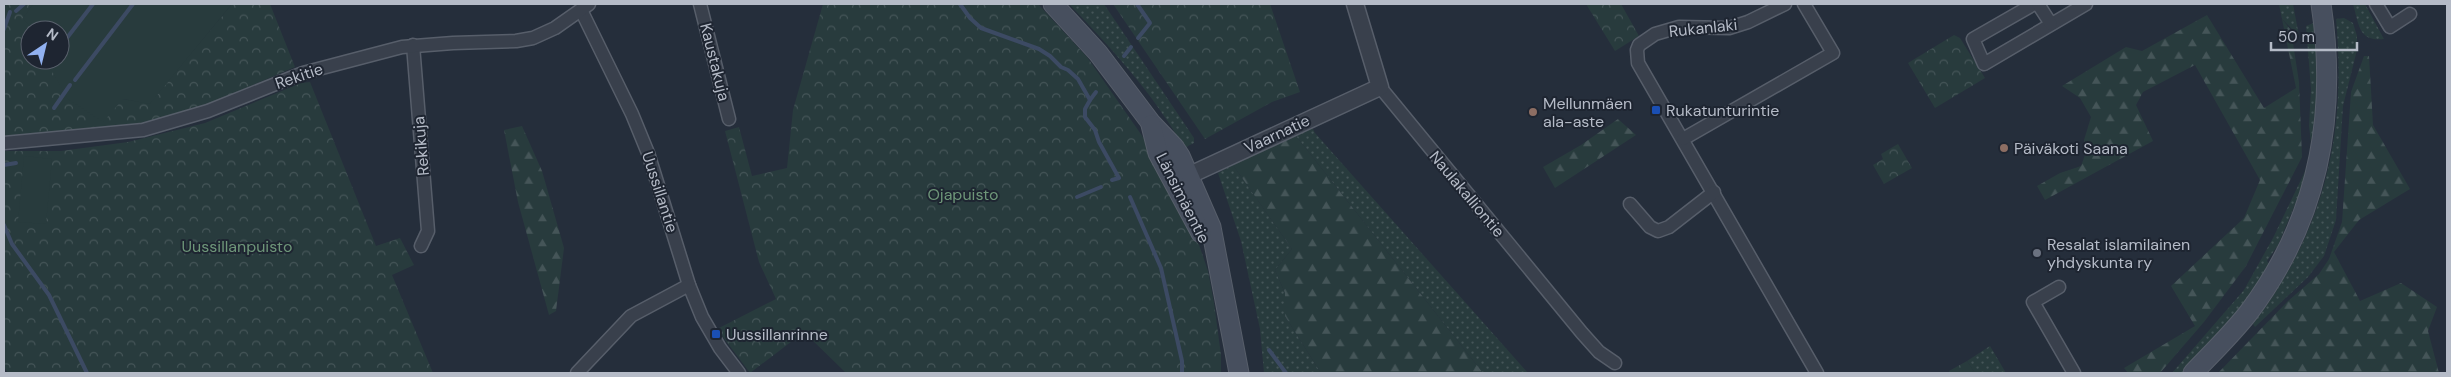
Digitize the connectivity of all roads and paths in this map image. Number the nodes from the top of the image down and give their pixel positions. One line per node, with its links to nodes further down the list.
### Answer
1 (700, 4): 15 (street, Kaustakuja)
2 (1052, 4): 18 (main road, Länsimäentie)
3 (1355, 4): 14 (street, Naulakalliontie)
4 (1785, 4): 16 (street, Rukanlaki)
5 (1804, 4): 16 (street)
6 (2036, 4): 12 (street); 12 (street)
7 (2086, 4): 12 (street)
8 (2321, 4): 32 (main road)
9 (2376, 4): 11 (street)
10 (585, 7): 13 (street, Rekitie); 22 (street, Uussillantie)
11 (2408, 12)
12 (2051, 24)
13 (413, 45): 17 (street, Rekitie); 21 (street, Rekikuja)
14 (1380, 87): 18 (street, Vaarnatie); 25 (street, Naulakalliontie)
15 (730, 119)
16 (1683, 139): 19 (street)
17 (4, 143)
18 (1182, 179): 24 (main road, Länsimäentie)
19 (1714, 192): 20 (street); 30 (street)
20 (1630, 204)
21 (421, 246)
22 (689, 285): 26 (street); 27 (street, Uussillantie)
23 (2059, 286): 31 (street)
24 (1234, 350): 28 (main road, Länsimäentie); 29 (main road, Länsimäentie)
25 (1615, 363)
26 (577, 373)
27 (739, 373)
28 (1230, 373)
29 (1239, 373)
30 (1816, 373)
31 (2074, 373)
32 (2193, 373)

